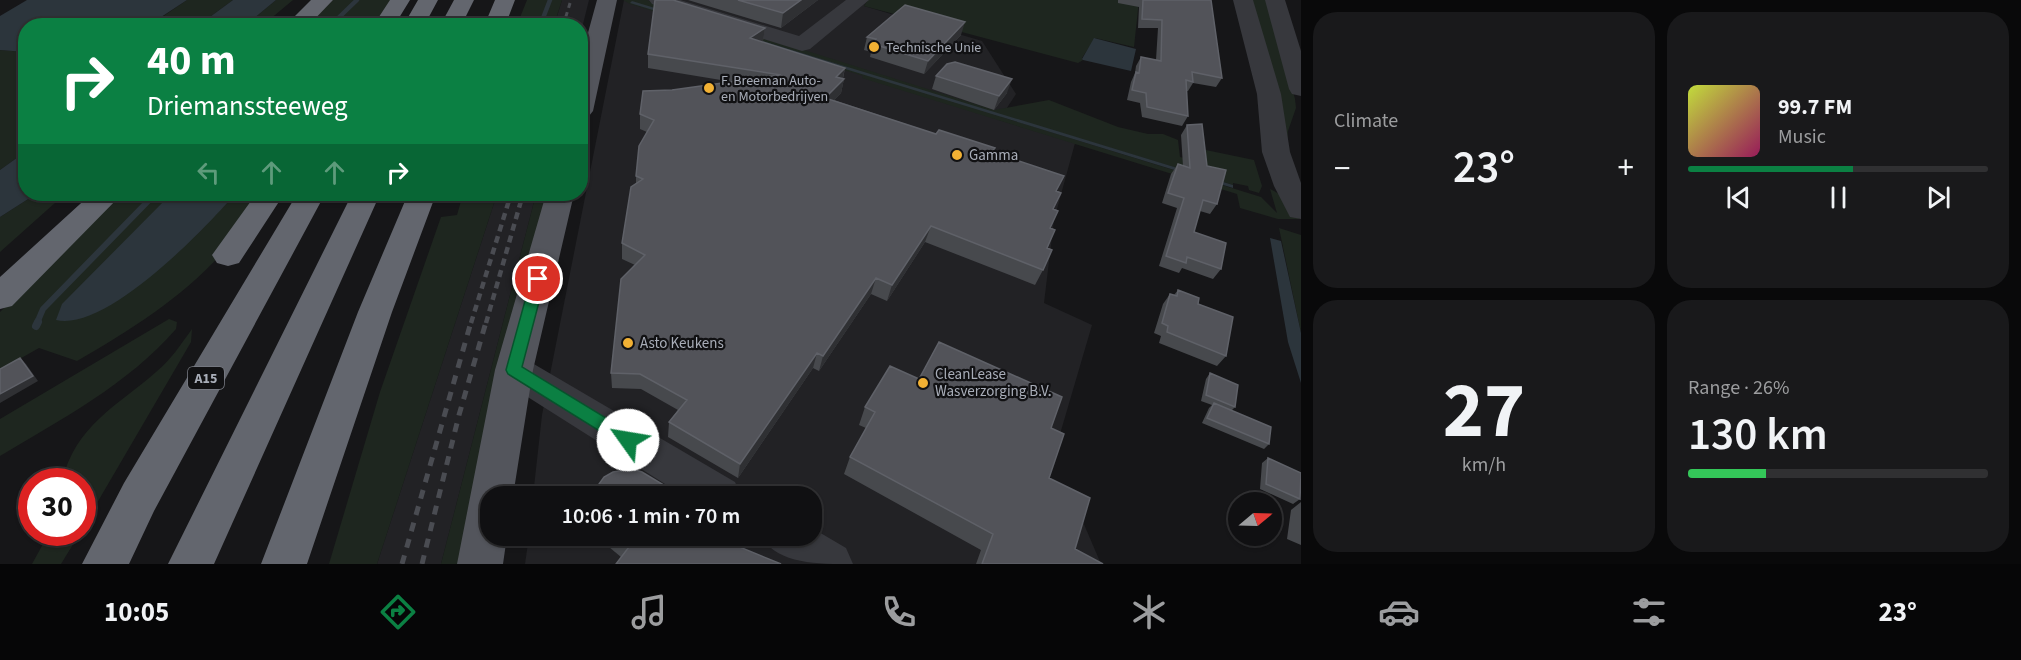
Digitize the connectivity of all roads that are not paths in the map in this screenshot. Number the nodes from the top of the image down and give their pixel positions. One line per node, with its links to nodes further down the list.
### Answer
1 (323, 0): 13 (highway)
2 (400, 0): 14 (highway)
3 (428, 0): 15 (highway)
4 (465, 0): 16 (highway)
5 (505, 0): 17 (highway)
6 (607, 0): 18 (main road)
7 (659, 0): 12 (street)
8 (730, 0): 12 (street)
9 (859, 0): 12 (street)
10 (1243, 0): 26 (street)
11 (1275, 0): 19 (street)
12 (707, 15)
13 (304, 18)
14 (388, 18)
15 (417, 18)
16 (455, 18)
17 (497, 18)
18 (588, 78)
19 (1301, 89)
20 (101, 201): 28 (highway)
21 (265, 201): 27 (highway)
22 (307, 201): 34 (highway, A15)
23 (363, 201): 35 (highway)
24 (419, 201): 36 (highway)
25 (558, 201): 29 (main road)
26 (1301, 210)
27 (228, 255)
28 (0, 297)
29 (514, 370): 30 (main road); 31 (street)
30 (494, 486)
31 (704, 486)
32 (483, 546): 37 (main road)
33 (800, 546): 38 (street)
34 (105, 564)
35 (191, 564)
36 (285, 564)
37 (480, 564)
38 (830, 564)

